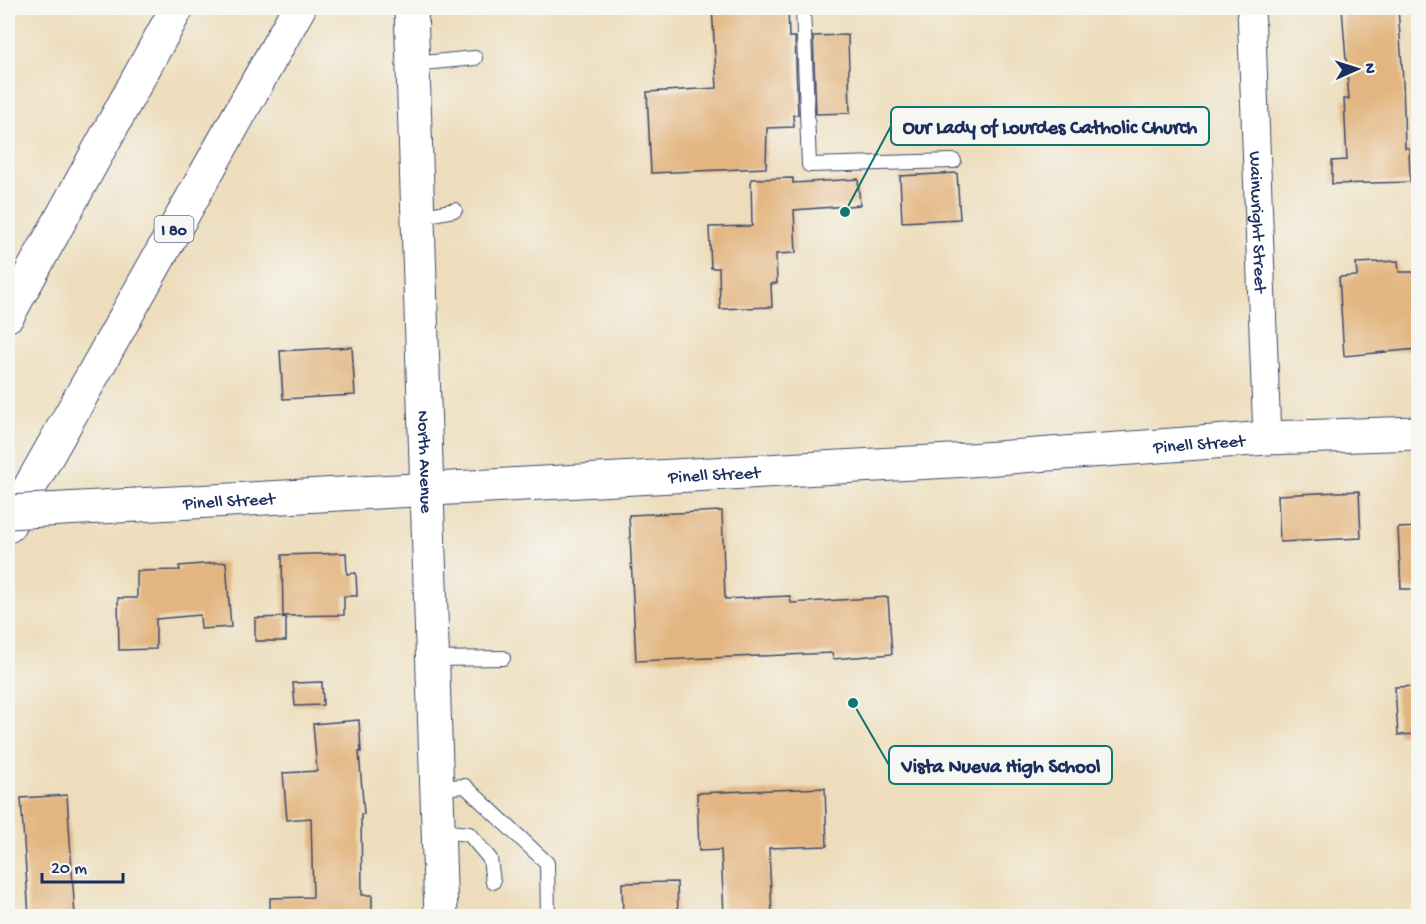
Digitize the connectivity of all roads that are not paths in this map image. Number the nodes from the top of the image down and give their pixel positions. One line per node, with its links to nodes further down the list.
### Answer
1 (177, 8): 11 (main road)
2 (299, 8): 16 (main road, I 80)
3 (803, 8): 8 (lane)
4 (1251, 8): 13 (street, Wainwright Street)
5 (411, 15): 7 (main road, North Avenue)
6 (475, 58): 7 (lane)
7 (413, 64): 10 (main road, North Avenue)
8 (954, 161)
9 (455, 210): 10 (lane)
10 (418, 217): 14 (main road, North Avenue)
11 (8, 315)
12 (1419, 433): 13 (main road, Pinell Street)
13 (1267, 438): 14 (main road, Pinell Street)
14 (427, 488): 15 (main road, Pinell Street, bridge); 18 (main road, North Avenue)
15 (8, 512)
16 (8, 526)
17 (503, 658): 18 (lane)
18 (433, 659): 19 (main road, North Avenue)
19 (437, 788): 20 (main road, North Avenue); 23 (lane)
20 (438, 831): 21 (lane); 22 (main road, North Avenue)
21 (493, 882)
22 (441, 916)
23 (548, 916)

